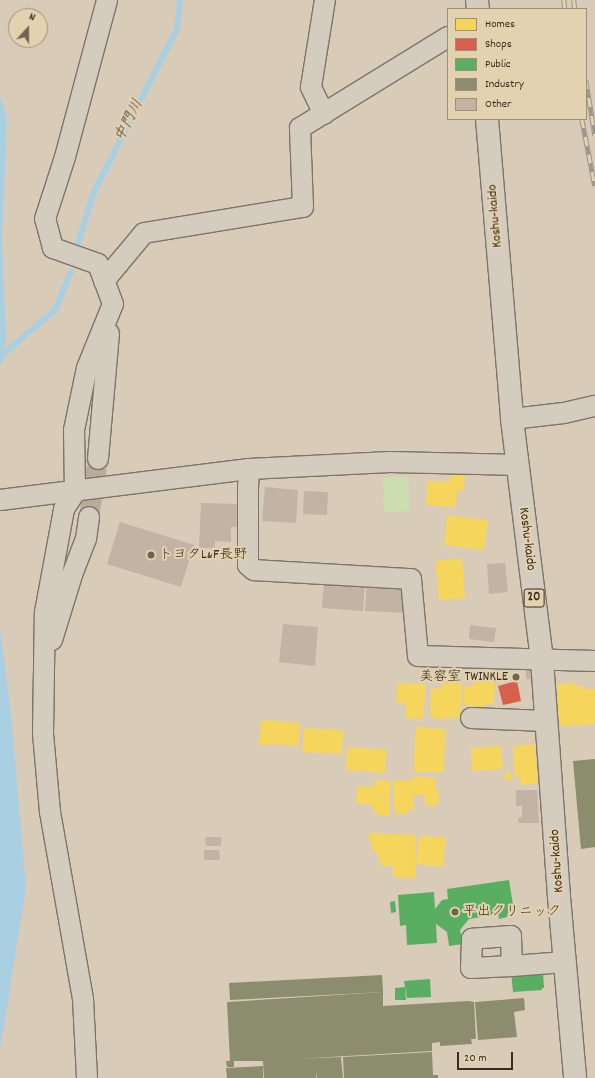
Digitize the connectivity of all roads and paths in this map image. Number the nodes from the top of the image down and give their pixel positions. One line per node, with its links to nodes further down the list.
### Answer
1 (107, 0): 6 (street)
2 (325, 0): 4 (street)
3 (447, 38): 4 (street)
4 (324, 114): 6 (street)
5 (487, 120): 9 (highway, Koshu-kaido / 20)
6 (104, 281): 7 (street)
7 (114, 304): 10 (street); 13 (street)
8 (595, 406): 9 (street)
9 (512, 419): 11 (highway, Koshu-kaido / 20)
10 (98, 459)
11 (518, 465): 12 (street); 16 (highway, Koshu-kaido / 20)
12 (249, 469): 13 (street); 16 (street)
13 (68, 492): 14 (street); 18 (street)
14 (0, 500)
15 (89, 517): 18 (street)
16 (542, 660): 17 (street); 20 (highway, Koshu-kaido / 20)
17 (595, 661)
18 (44, 665): 23 (street)
19 (472, 718): 20 (street)
20 (546, 721): 21 (highway, Koshu-kaido / 20)
21 (565, 962): 22 (street); 24 (highway, Koshu-kaido / 20)
22 (512, 966)
23 (87, 1078)
24 (576, 1078)

